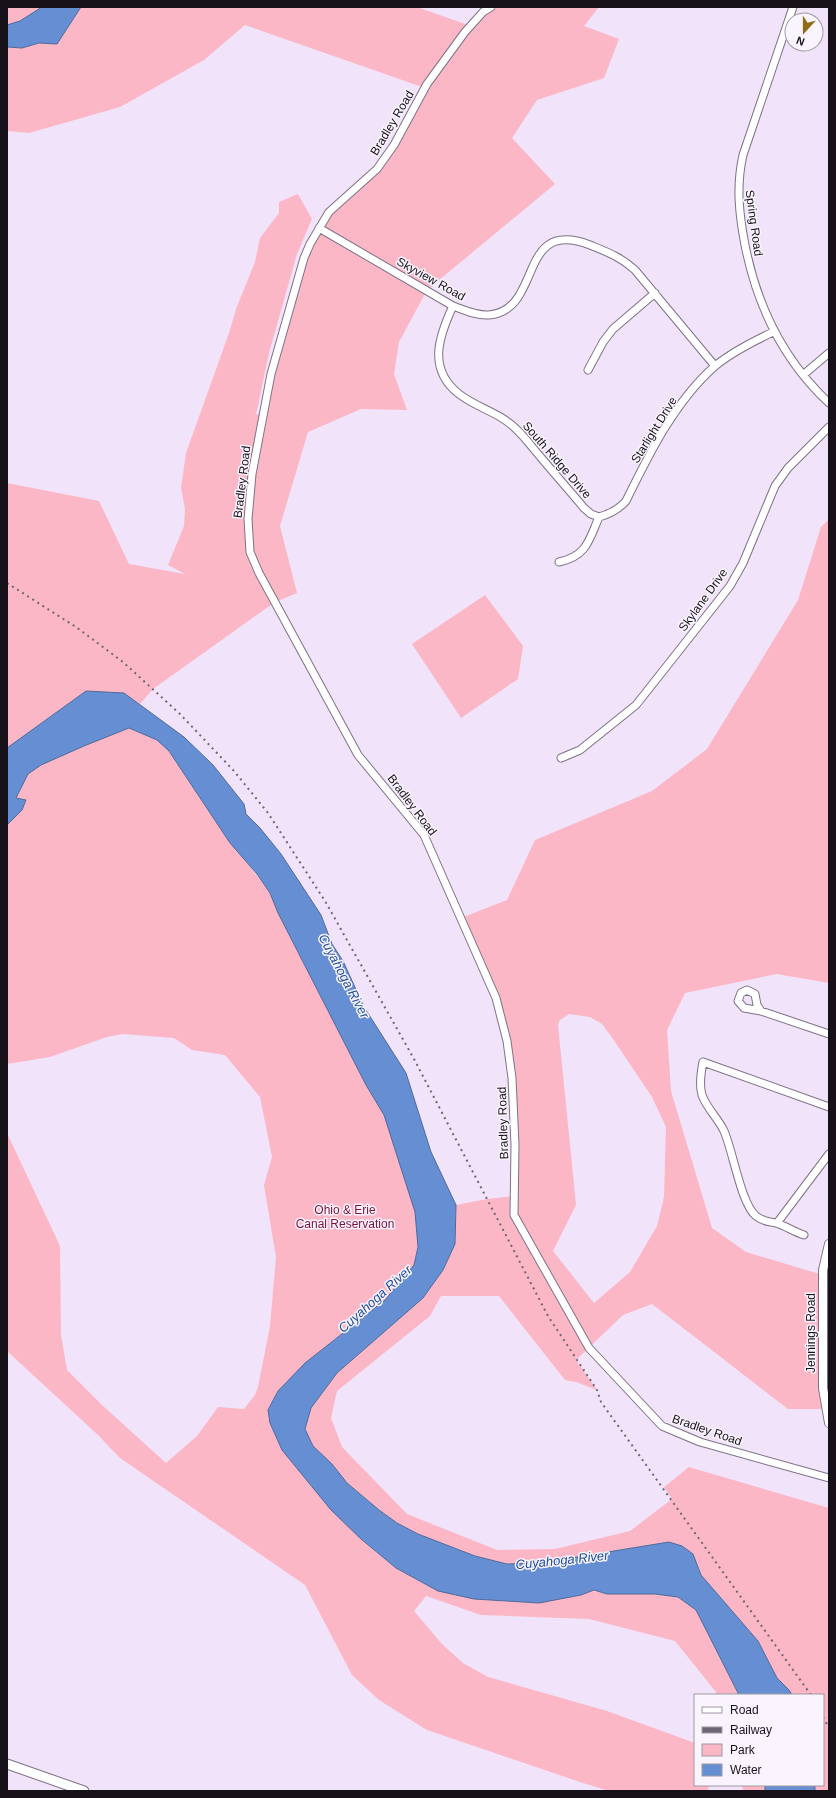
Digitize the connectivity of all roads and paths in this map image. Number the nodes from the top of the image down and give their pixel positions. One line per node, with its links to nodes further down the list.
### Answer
1 (491, 7): 3 (street, Bradley Road)
2 (793, 7): 6 (street, Spring Road)
3 (319, 228): 5 (street, Skyview Road); 24 (street, Bradley Road)
4 (655, 293): 5 (street, Skyview Road); 8 (street, Skyview Road); 9 (street)
5 (453, 306): 13 (street, South Ridge Drive)
6 (773, 332): 8 (street, Starlight Drive); 10 (street, Spring Road)
7 (829, 353): 10 (street)
8 (716, 366): 13 (street, Starlight Drive)
9 (588, 370)
10 (803, 375): 11 (street, Spring Road)
11 (829, 403)
12 (829, 427): 15 (street, Skylane Drive)
13 (599, 517): 14 (street)
14 (559, 562)
15 (561, 758)
16 (761, 1011): 17 (street)
17 (829, 1034)
18 (829, 1107): 20 (street)
19 (829, 1154): 20 (street)
20 (777, 1223): 21 (street)
21 (804, 1235)
22 (829, 1244): 23 (street, Jennings Road)
23 (829, 1423)
24 (829, 1478)
25 (7, 1764): 26 (main road)
26 (84, 1791)

